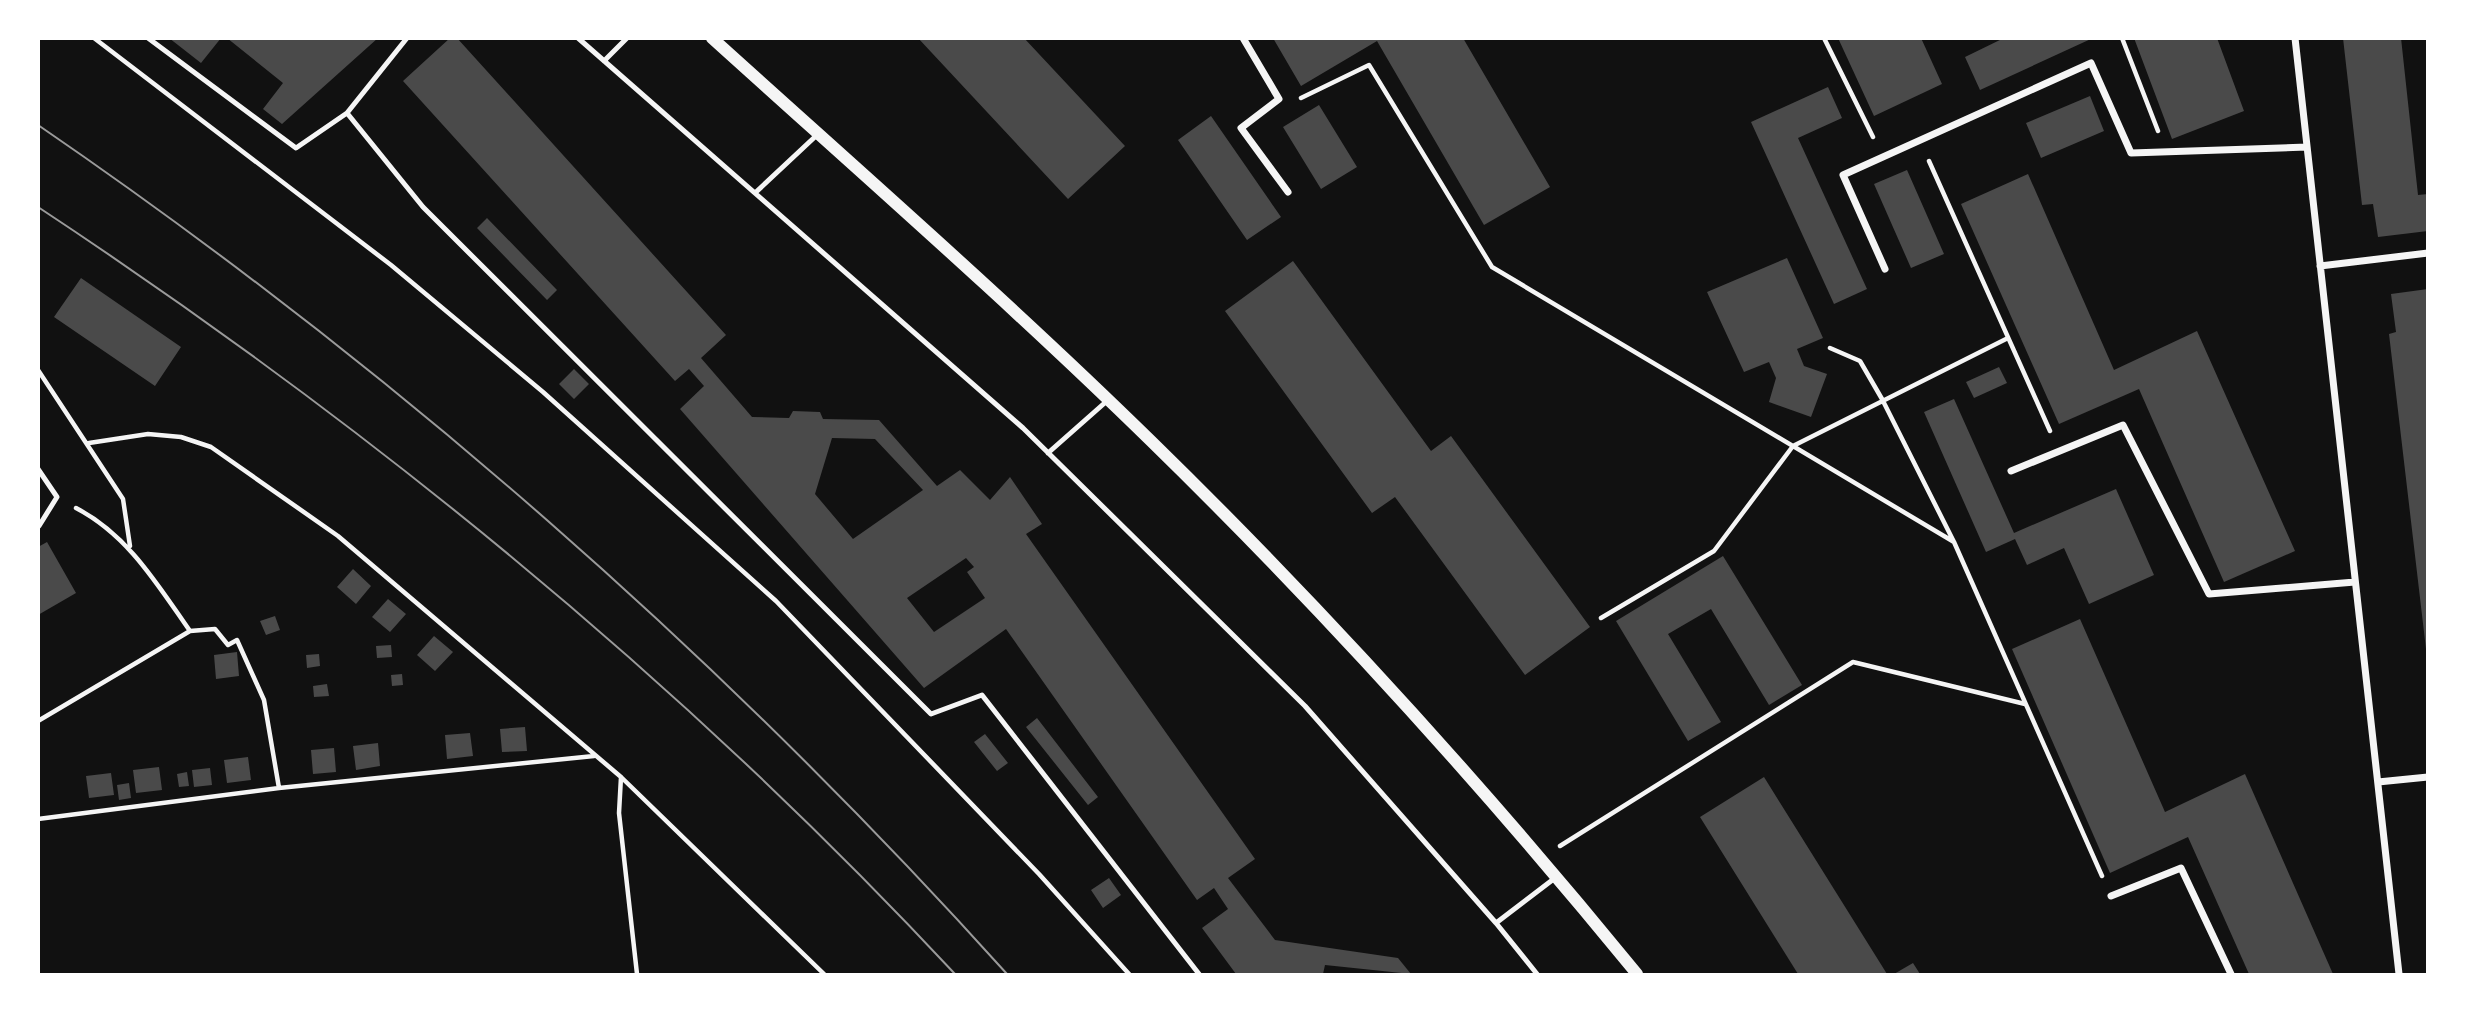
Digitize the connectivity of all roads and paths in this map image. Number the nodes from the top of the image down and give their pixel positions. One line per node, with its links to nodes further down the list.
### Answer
1 (94, 38): 56 (path)
2 (148, 38): 13 (lane)
3 (407, 38): 13 (lane)
4 (578, 38): 11 (lane)
5 (627, 38): 11 (lane)
6 (712, 38): 14 (street)
7 (1243, 38): 12 (street)
8 (1824, 38): 18 (path)
9 (2122, 38): 17 (path)
10 (2295, 38): 16 (street)
11 (604, 61): 20 (lane)
12 (1279, 99): 19 (street); 30 (path)
13 (347, 113): 57 (lane)
14 (818, 134): 20 (lane); 28 (street)
15 (1919, 140): 17 (street); 18 (street); 24 (path)
16 (2307, 147): 17 (street); 22 (street)
17 (2166, 152)
18 (1883, 156): 23 (street)
19 (1288, 191)
20 (755, 193): 32 (lane)
21 (2427, 253): 22 (street)
22 (2320, 266): 39 (street)
23 (1885, 269)
24 (2008, 338): 27 (path); 31 (path)
25 (1830, 348): 27 (path)
26 (38, 370): 29 (path)
27 (1882, 399): 30 (path); 37 (path)
28 (1108, 400): 32 (lane); 50 (street)
29 (89, 443): 38 (path); 44 (path)
30 (1793, 446): 37 (path); 40 (path)
31 (2058, 451): 34 (street); 39 (street)
32 (1048, 453): 53 (lane)
33 (38, 469): 35 (lane)
34 (2011, 471)
35 (57, 497): 36 (lane); 38 (path)
36 (39, 526)
37 (1954, 542): 42 (path)
38 (130, 547): 41 (path)
39 (2355, 582): 47 (street)
40 (1601, 618)
41 (190, 631): 43 (path); 48 (path)
42 (2025, 704): 50 (path); 52 (path)
43 (38, 721)
44 (595, 755): 45 (path); 48 (path)
45 (621, 777): 54 (path); 55 (path)
46 (2427, 777): 47 (street)
47 (2378, 782): 61 (street)
48 (279, 788): 49 (path)
49 (38, 819)
50 (1541, 858): 51 (street)
51 (1557, 876): 53 (lane); 59 (street)
52 (2111, 896): 60 (street)
53 (1496, 923): 58 (lane)
54 (637, 975)
55 (824, 975)
56 (1129, 975)
57 (1199, 975)
58 (1537, 975)
59 (1637, 975)
60 (2231, 975)
61 (2399, 975)

